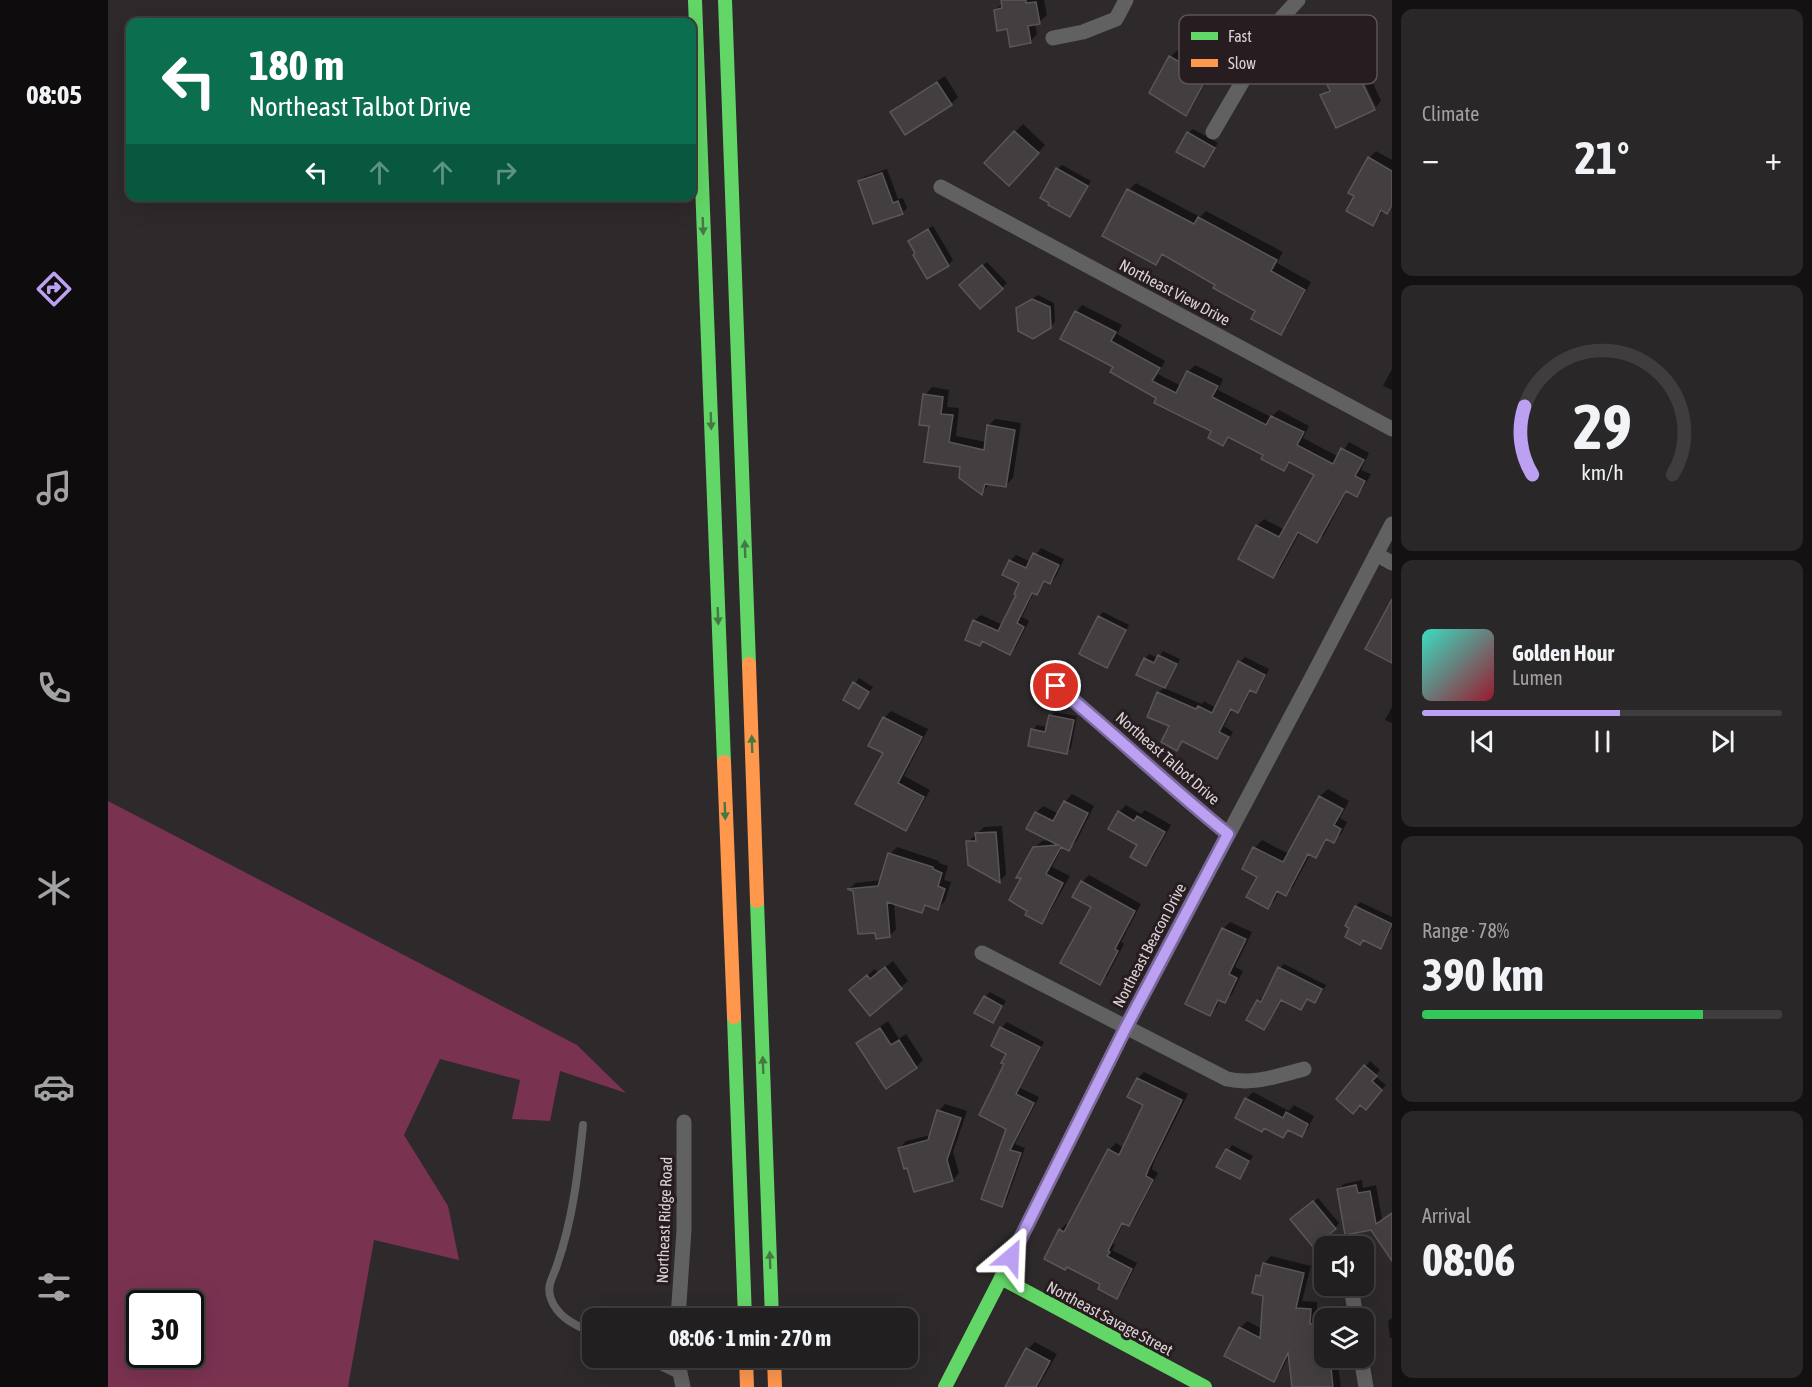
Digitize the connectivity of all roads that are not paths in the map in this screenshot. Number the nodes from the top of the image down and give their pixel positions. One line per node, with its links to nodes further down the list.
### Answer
1 (694, 0): 6 (main road, one-way to 6)
2 (725, 0): 26 (main road, one-way to 2)
3 (1126, 0): 7 (street)
4 (1298, 0): 5 (street)
5 (1284, 15)
6 (695, 18)
7 (1053, 38)
8 (696, 52): 25 (main road, one-way to 25)
9 (1241, 84): 10 (street)
10 (1213, 132)
11 (941, 187): 12 (street, Northeast View Drive)
12 (1392, 429)
13 (1392, 524): 14 (street, Northeast Beacon Drive)
14 (1376, 554): 15 (street); 17 (street, Northeast Beacon Drive)
15 (1392, 563)
16 (1056, 686): 17 (street, Northeast Talbot Drive)
17 (1228, 834): 19 (street, Northeast Beacon Drive)
18 (982, 953): 19 (street)
19 (1126, 1027): 20 (street); 23 (street, Northeast Beacon Drive)
20 (1304, 1069)
21 (684, 1122): 24 (street, Northeast Ridge Road)
22 (583, 1125): 27 (lane)
23 (1001, 1278): 35 (main road, Northeast Beacon Drive); 36 (main road, Northeast Savage Street)
24 (679, 1308)
25 (745, 1308)
26 (772, 1308)
27 (582, 1328)
28 (660, 1368): 32 (lane)
29 (746, 1368): 33 (main road)
30 (774, 1368): 34 (main road)
31 (1362, 1368): 37 (street)
32 (681, 1381)
33 (747, 1387)
34 (775, 1387)
35 (945, 1387)
36 (1204, 1387)
37 (1365, 1387)

